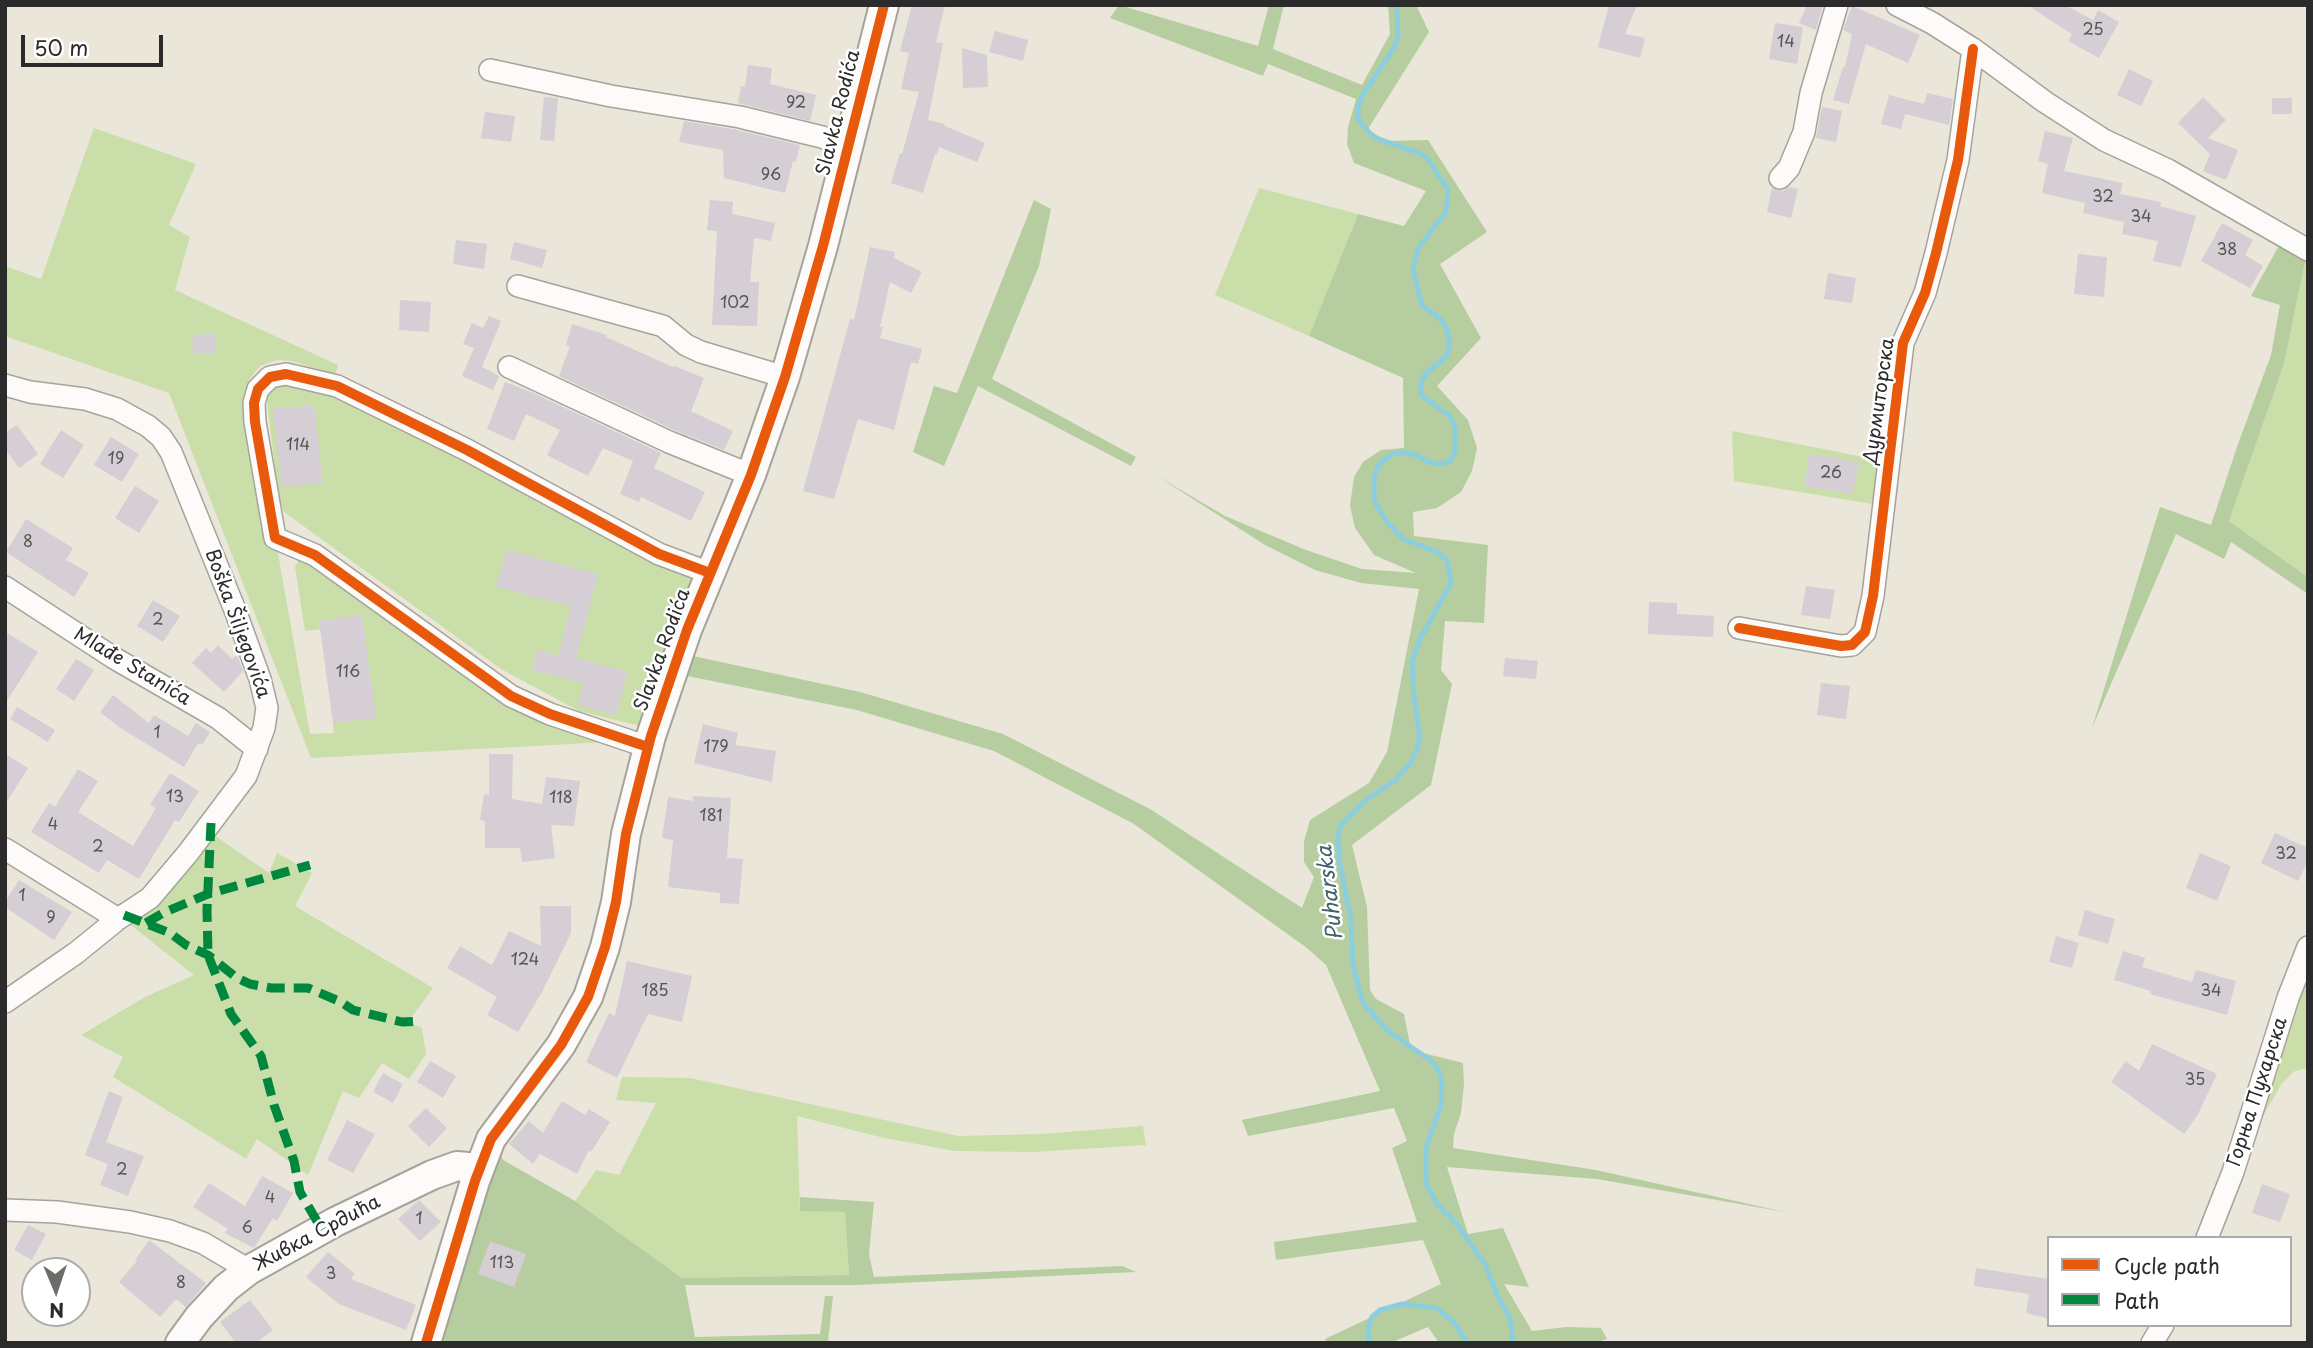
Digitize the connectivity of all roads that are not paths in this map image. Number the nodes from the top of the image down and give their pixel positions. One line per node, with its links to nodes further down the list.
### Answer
1 (884, 5): 6 (main road, Slavka Rodića)
2 (1838, 5): 7 (street)
3 (1897, 5): 4 (street)
4 (1973, 49): 8 (street); 16 (street, Дурмиторска)
5 (490, 70): 6 (street)
6 (848, 148): 11 (main road, Slavka Rodića)
7 (1780, 178)
8 (2308, 250)
9 (518, 286): 11 (street)
10 (509, 367): 13 (street)
11 (785, 377): 13 (main road, Slavka Rodića)
12 (5, 385): 18 (street, Boška Šiljegovića)
13 (751, 475): 14 (main road, Slavka Rodića)
14 (710, 573): 17 (main road, Slavka Rodića); 17 (street)
15 (5, 587): 18 (street, Mlađe Stanića)
16 (1739, 628)
17 (648, 747): 23 (main road, Slavka Rodića)
18 (257, 749): 20 (street, Boška Šiljegovića)
19 (5, 849): 20 (street)
20 (118, 919): 22 (street, Boška Šiljegovića)
21 (2308, 947): 25 (street, Горња Пухарска)
22 (5, 1002)
23 (480, 1167): 26 (main road, Живка Срдића); 29 (main road, Slavka Rodića)
24 (5, 1210): 26 (street)
25 (2208, 1236)
26 (249, 1270): 28 (main road, Живка Срдића)
27 (2162, 1327): 30 (street)
28 (180, 1343)
29 (426, 1343)
30 (2152, 1343)

